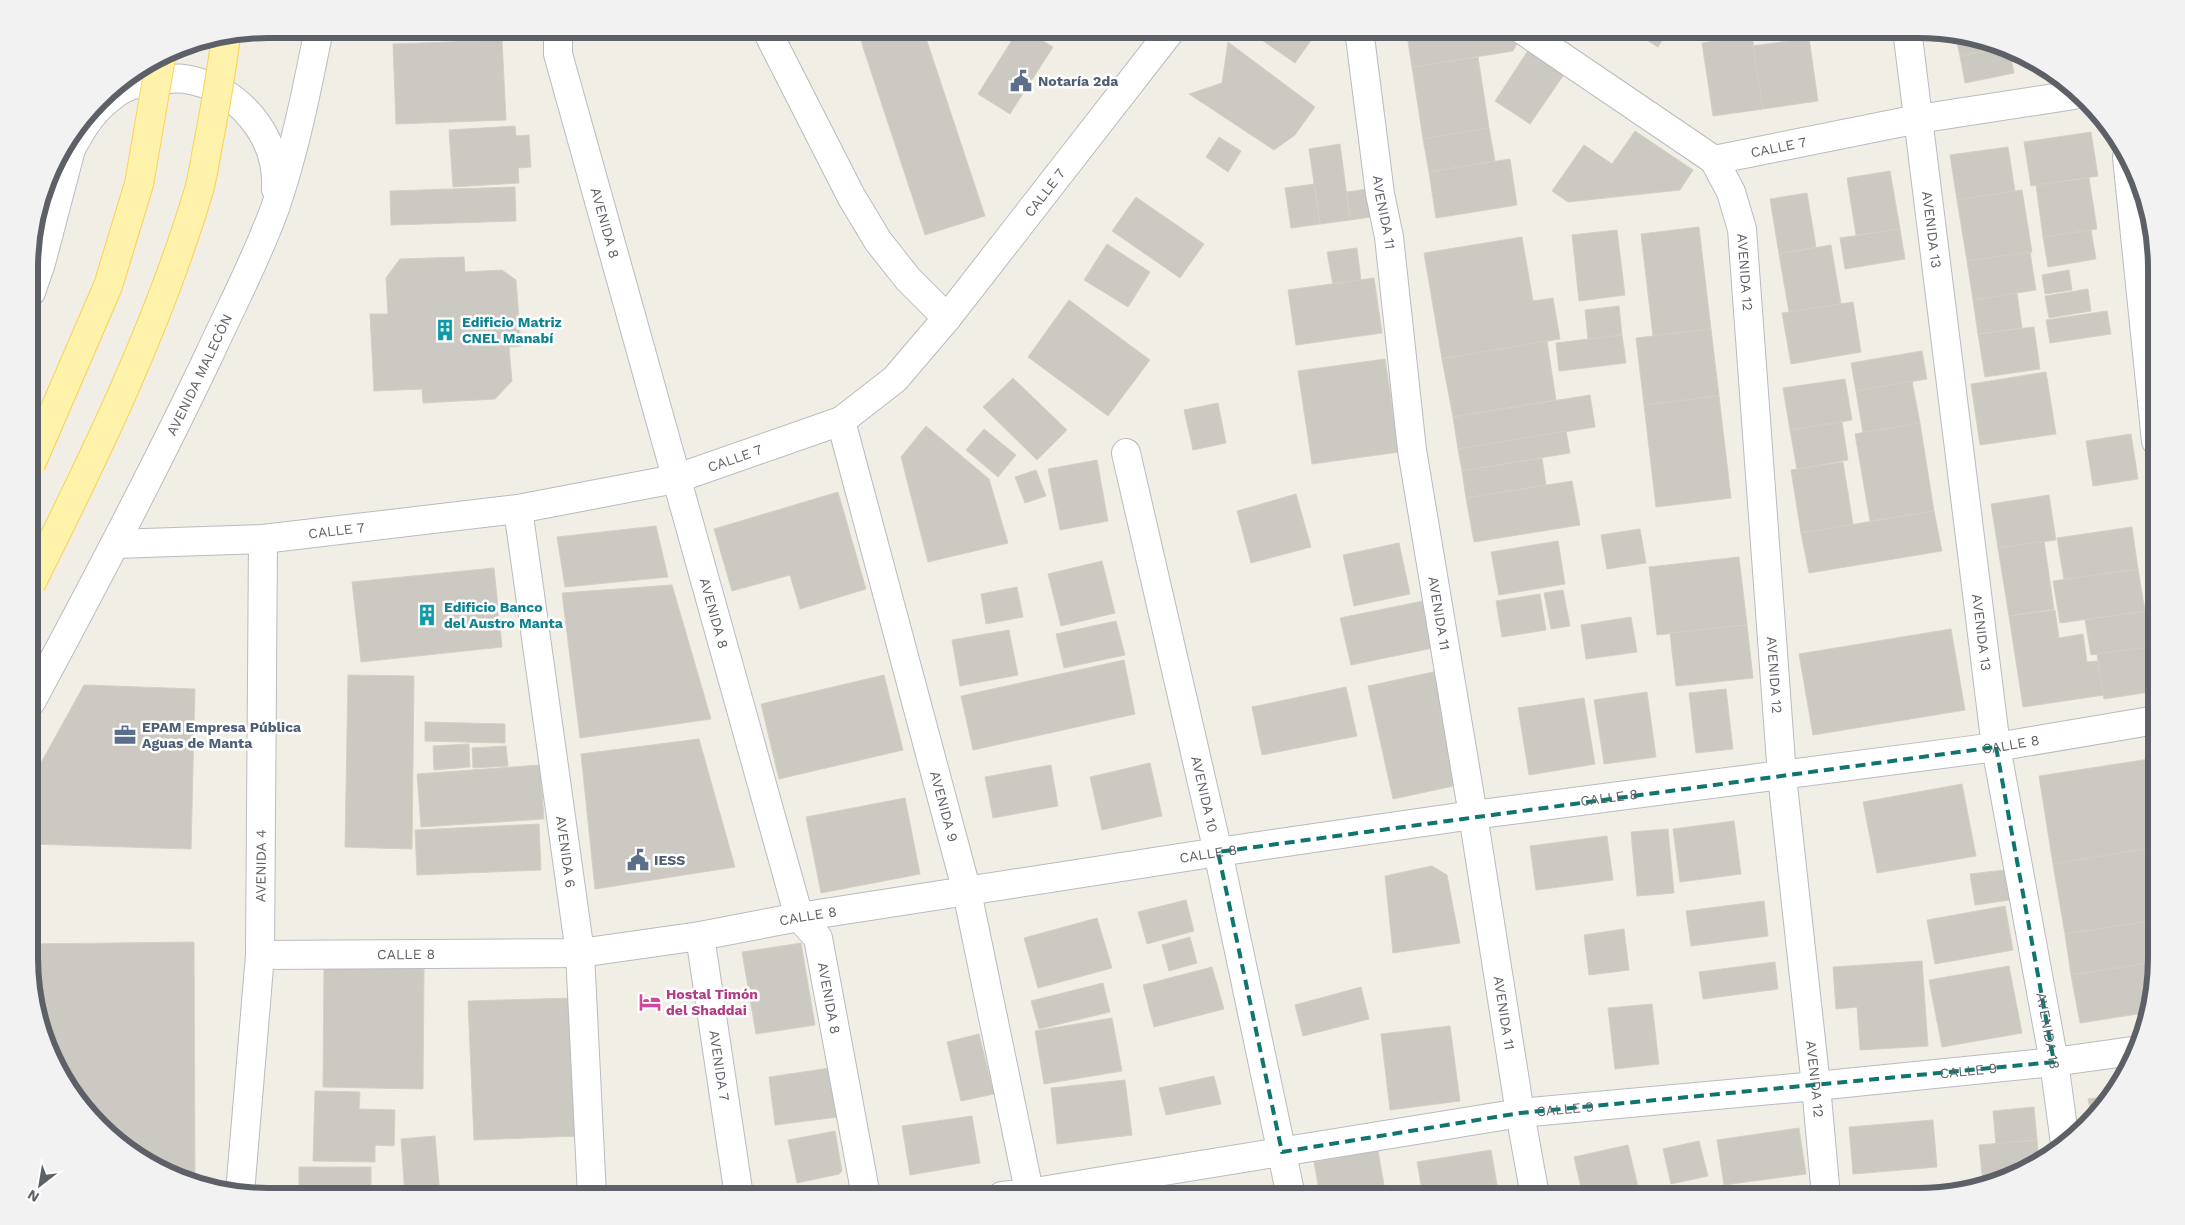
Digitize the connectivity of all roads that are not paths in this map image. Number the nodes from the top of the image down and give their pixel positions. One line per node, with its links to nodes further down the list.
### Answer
1 (317, 38): 16 (street, AVENIDA MALECÓN)
2 (558, 38): 23 (street, AVENIDA 8)
3 (771, 38): 18 (street)
4 (1165, 38): 18 (street, CALLE 7)
5 (1360, 38): 32 (street, AVENIDA 11)
6 (1534, 38): 14 (street)
7 (1908, 38): 12 (street, AVENIDA 13)
8 (225, 41): 27 (main road, bridge)
9 (159, 65): 21 (main road, bridge)
10 (120, 91): 16 (street)
11 (2070, 96): 12 (street, CALLE 7)
12 (1918, 119): 14 (street, CALLE 7); 30 (street, AVENIDA 13)
13 (71, 147): 17 (street)
14 (1714, 160): 31 (street, AVENIDA 12)
15 (2129, 177): 19 (street)
16 (275, 208): 26 (street, AVENIDA MALECÓN)
17 (38, 272)
18 (947, 318): 20 (street, CALLE 7)
19 (2148, 363)
20 (841, 421): 23 (street, CALLE 7); 34 (street, AVENIDA 9)
21 (38, 448)
22 (1126, 453): 33 (street, AVENIDA 10)
23 (675, 479): 24 (street, CALLE 7); 35 (street, AVENIDA 8)
24 (518, 509): 25 (street, CALLE 7); 37 (street, AVENIDA 6)
25 (263, 539): 26 (street, CALLE 7); 38 (street, AVENIDA 4)
26 (115, 544): 28 (street, AVENIDA MALECÓN)
27 (38, 570)
28 (38, 689)
29 (2148, 721): 30 (street, CALLE 8)
30 (1996, 747): 31 (street, CALLE 8); 40 (street, AVENIDA 13)
31 (1782, 776): 32 (street, CALLE 8); 41 (street, AVENIDA 12)
32 (1473, 816): 33 (street, CALLE 8); 42 (street, AVENIDA 11)
33 (1218, 852): 34 (street, CALLE 8); 44 (street, AVENIDA 10)
34 (967, 892): 35 (street, CALLE 8); 49 (street, AVENIDA 9)
35 (799, 917): 36 (street, CALLE 8); 48 (street, AVENIDA 8)
36 (700, 936): 37 (street, CALLE 8); 47 (street, AVENIDA 7)
37 (580, 952): 38 (street, CALLE 8); 46 (street, AVENIDA 6)
38 (260, 955): 45 (street, AVENIDA 4)
39 (2127, 1052): 40 (street, CALLE 9)
40 (2054, 1062): 41 (street, CALLE 9); 43 (street, AVENIDA 13)
41 (1816, 1086): 42 (street, CALLE 9); 53 (street, AVENIDA 12)
42 (1520, 1113): 44 (street, CALLE 9); 52 (street, AVENIDA 11)
43 (2063, 1135)
44 (1282, 1152): 50 (street, CALLE 9); 51 (street, AVENIDA 10)
45 (241, 1186)
46 (592, 1188)
47 (738, 1188)
48 (865, 1188)
49 (1029, 1188)
50 (1071, 1188)
51 (1289, 1188)
52 (1534, 1188)
53 (1825, 1188)

